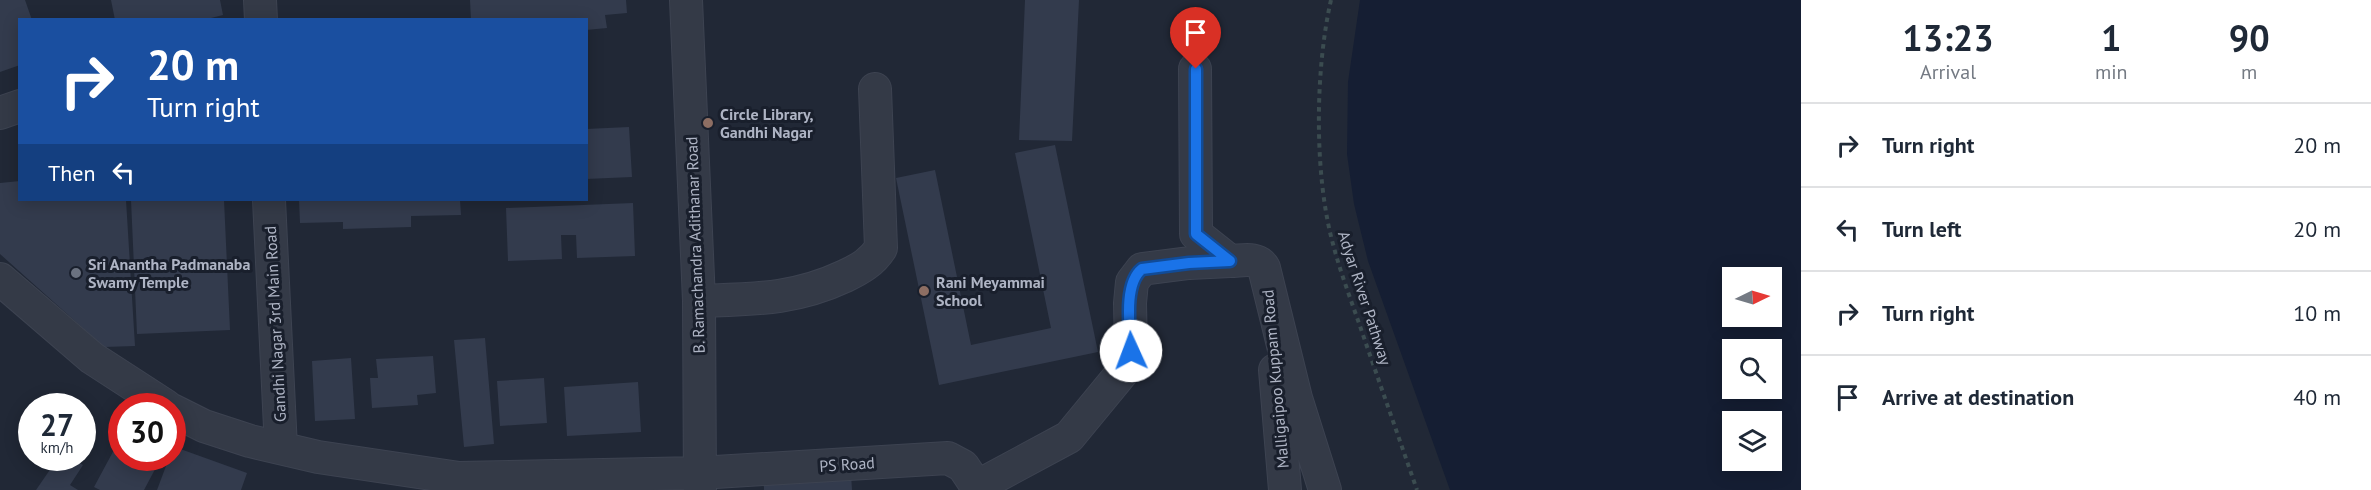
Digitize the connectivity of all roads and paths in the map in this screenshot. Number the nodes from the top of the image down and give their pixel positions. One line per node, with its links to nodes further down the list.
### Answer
1 (260, 0): 4 (street)
2 (686, 0): 13 (street, B. Ramachandra Adithanar Road)
3 (1331, 0): 22 (path, Adyar River Pathway)
4 (261, 18)
5 (1196, 69): 10 (street)
6 (875, 89): 13 (street)
7 (18, 107): 8 (street)
8 (0, 113)
9 (269, 201): 16 (street, Gandhi Nagar 3rd Main Road)
10 (1230, 261): 11 (street); 19 (street)
11 (1264, 268): 20 (street, Malligaipoo Kuppam Road); 21 (street)
12 (0, 279): 14 (street)
13 (699, 301): 17 (street, B. Ramachandra Adithanar Road)
14 (146, 393)
15 (186, 417): 16 (street, PS Road)
16 (281, 448): 18 (street, PS Road)
17 (699, 482): 18 (street, PS Road); 19 (street, PS Road)
18 (459, 484)
19 (979, 488)
20 (1285, 490)
21 (1325, 490)
22 (1417, 490)

